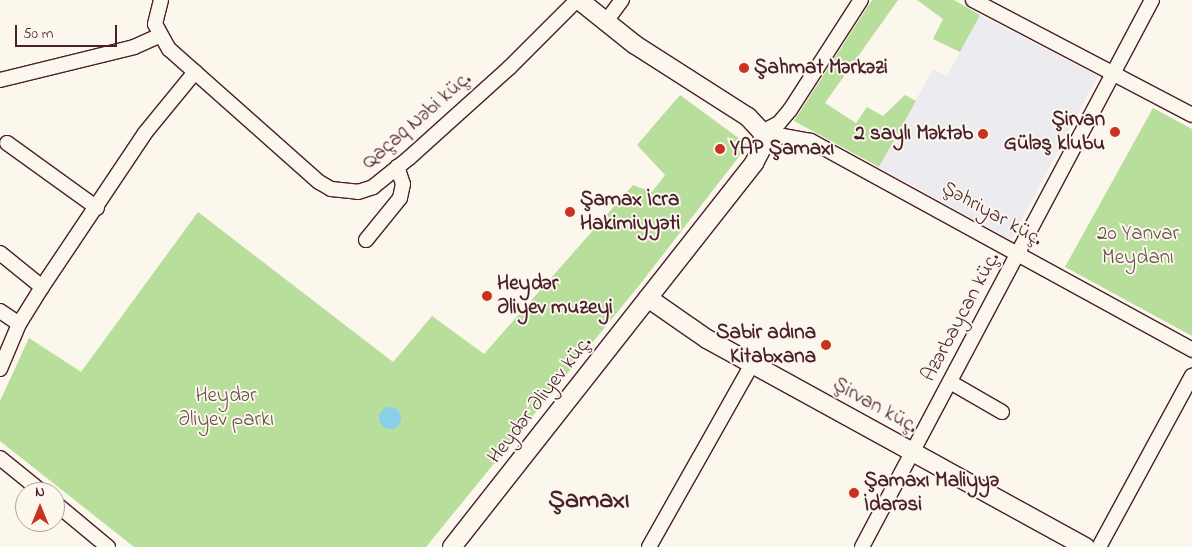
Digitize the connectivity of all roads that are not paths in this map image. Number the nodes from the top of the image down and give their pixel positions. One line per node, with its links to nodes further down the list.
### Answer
1 (161, 0): 8 (street)
2 (578, 0): 7 (street); 15 (street, Qaçaq Nəbi küç.)
3 (622, 0): 7 (street)
4 (861, 0): 13 (street)
5 (973, 0): 10 (street)
6 (1152, 0): 10 (street, Azərbaycan küç.)
7 (605, 23): 13 (street)
8 (159, 36): 9 (street, Qaçaq Nəbi küç.); 11 (street)
9 (194, 72): 15 (street, Qaçaq Nəbi küç.); 16 (street)
10 (1113, 74): 12 (street); 19 (street, Azərbaycan küç.)
11 (0, 80)
12 (1192, 114)
13 (763, 135): 19 (street, Şəhriyar küç.); 21 (street, Heydər Əliyev küç.)
14 (7, 143): 16 (street)
15 (397, 167): 17 (street)
16 (97, 208): 20 (street)
17 (366, 240)
18 (0, 253): 20 (street)
19 (1018, 254): 24 (street, Şəhriyar küç.); 28 (street, Azərbaycan küç.)
20 (42, 287): 23 (street)
21 (648, 298): 25 (street, Şirvan küç.); 35 (street, Heydər Əliyev küç.)
22 (0, 311): 23 (street)
23 (19, 324): 26 (street)
24 (1192, 350)
25 (752, 364): 30 (street, Şirvan küç.); 36 (street)
26 (0, 369)
27 (1192, 376): 39 (street)
28 (950, 382): 29 (street); 30 (street, Azərbaycan küç.)
29 (1002, 412)
30 (913, 452): 37 (street, Azərbaycan küç.); 38 (street, Şirvan küç.)
31 (0, 458): 32 (street)
32 (30, 482)
33 (65, 511): 34 (street)
34 (108, 547)
35 (452, 547)
36 (649, 547)
37 (862, 547)
38 (1086, 547)
39 (1099, 547)

